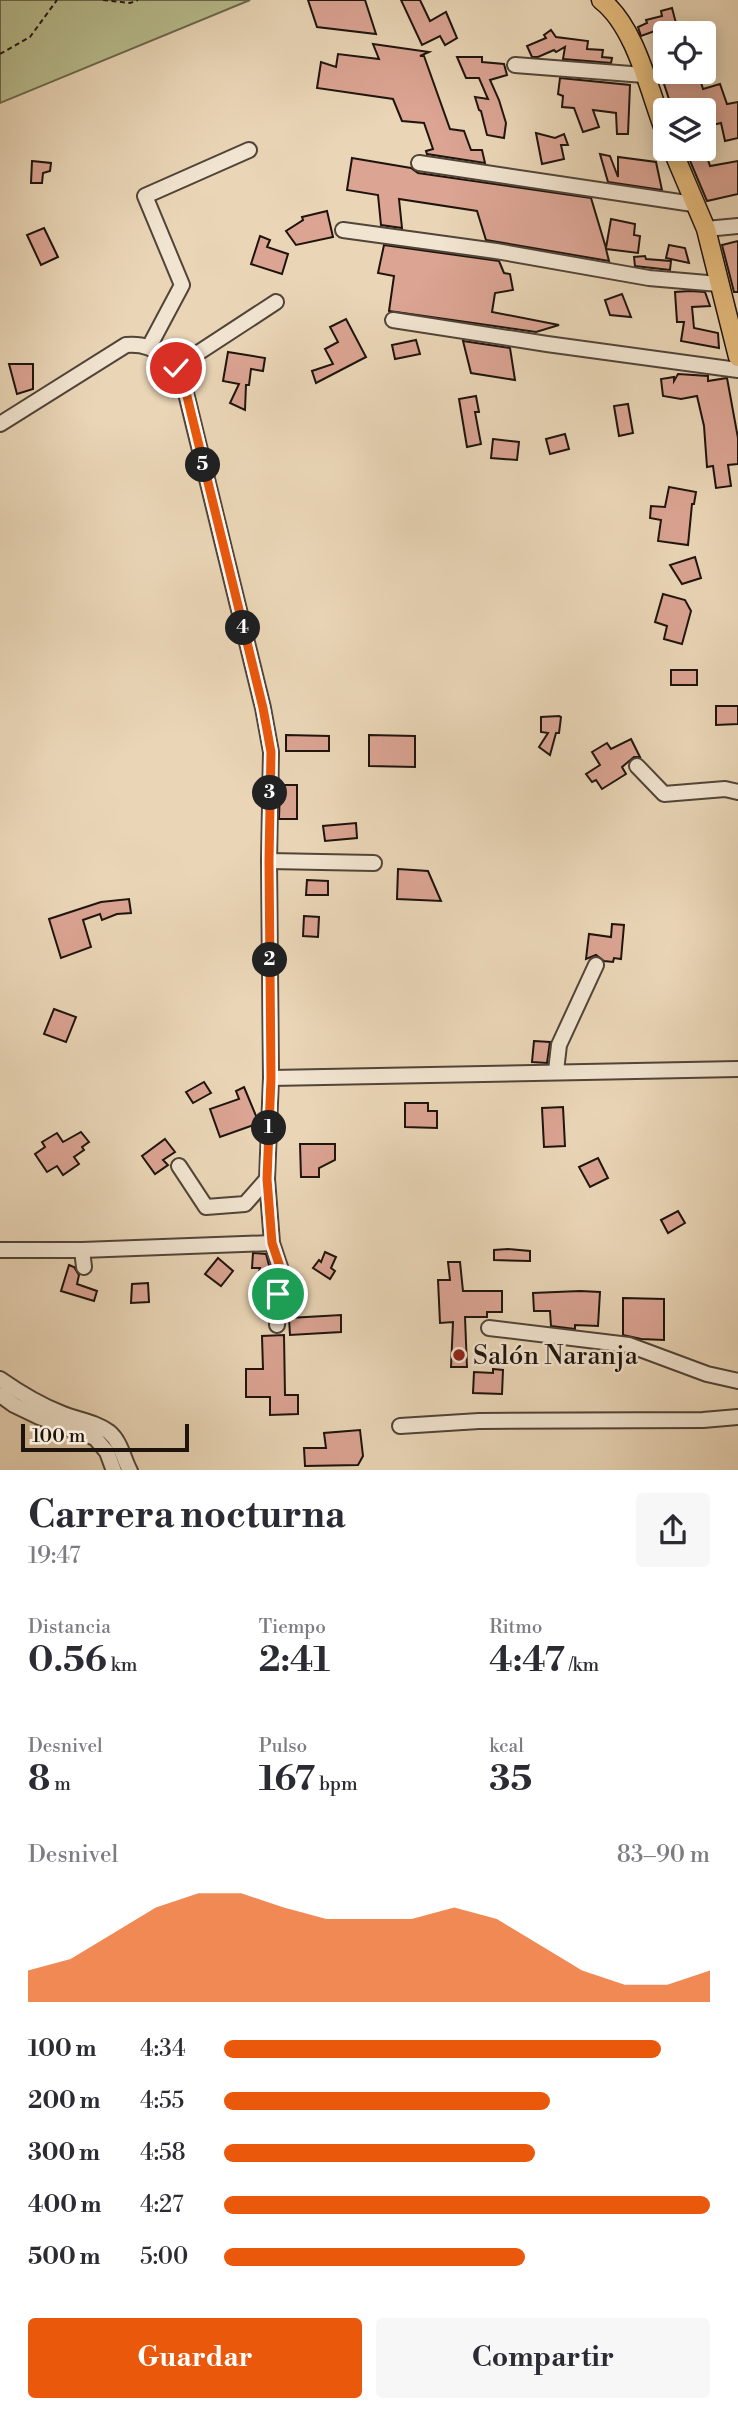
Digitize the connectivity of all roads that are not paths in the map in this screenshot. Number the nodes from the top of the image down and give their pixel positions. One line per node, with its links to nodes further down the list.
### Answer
1 (601, 0): 3 (main road)
2 (515, 65): 3 (street)
3 (644, 75): 4 (main road)
4 (653, 99)
5 (249, 150): 16 (street)
6 (677, 161): 8 (main road)
7 (419, 163): 8 (street)
8 (693, 204): 10 (main road)
9 (738, 226): 10 (street)
10 (706, 229): 12 (main road)
11 (343, 230): 12 (street)
12 (719, 284): 14 (main road)
13 (276, 302): 18 (street)
14 (732, 313): 17 (main road)
15 (393, 320): 19 (street)
16 (149, 347): 18 (street); 20 (street)
17 (738, 356)
18 (176, 368): 23 (street)
19 (738, 370)
20 (0, 425)
21 (636, 766): 22 (street)
22 (738, 792)
23 (269, 861): 24 (street); 28 (street)
24 (373, 863)
25 (596, 965): 27 (street)
26 (738, 1069): 27 (street)
27 (556, 1071): 28 (street)
28 (271, 1078): 30 (street)
29 (179, 1166): 30 (street)
30 (267, 1179): 31 (street)
31 (272, 1243): 33 (street); 35 (street)
32 (0, 1250): 33 (street)
33 (82, 1250): 34 (street)
34 (84, 1267)
35 (277, 1325)
36 (489, 1328): 38 (street)
37 (0, 1379): 42 (street)
38 (738, 1381)
39 (0, 1395): 42 (street)
40 (738, 1417): 41 (street)
41 (400, 1426)
42 (106, 1439): 43 (street); 44 (street)
43 (114, 1470)
44 (130, 1470)

